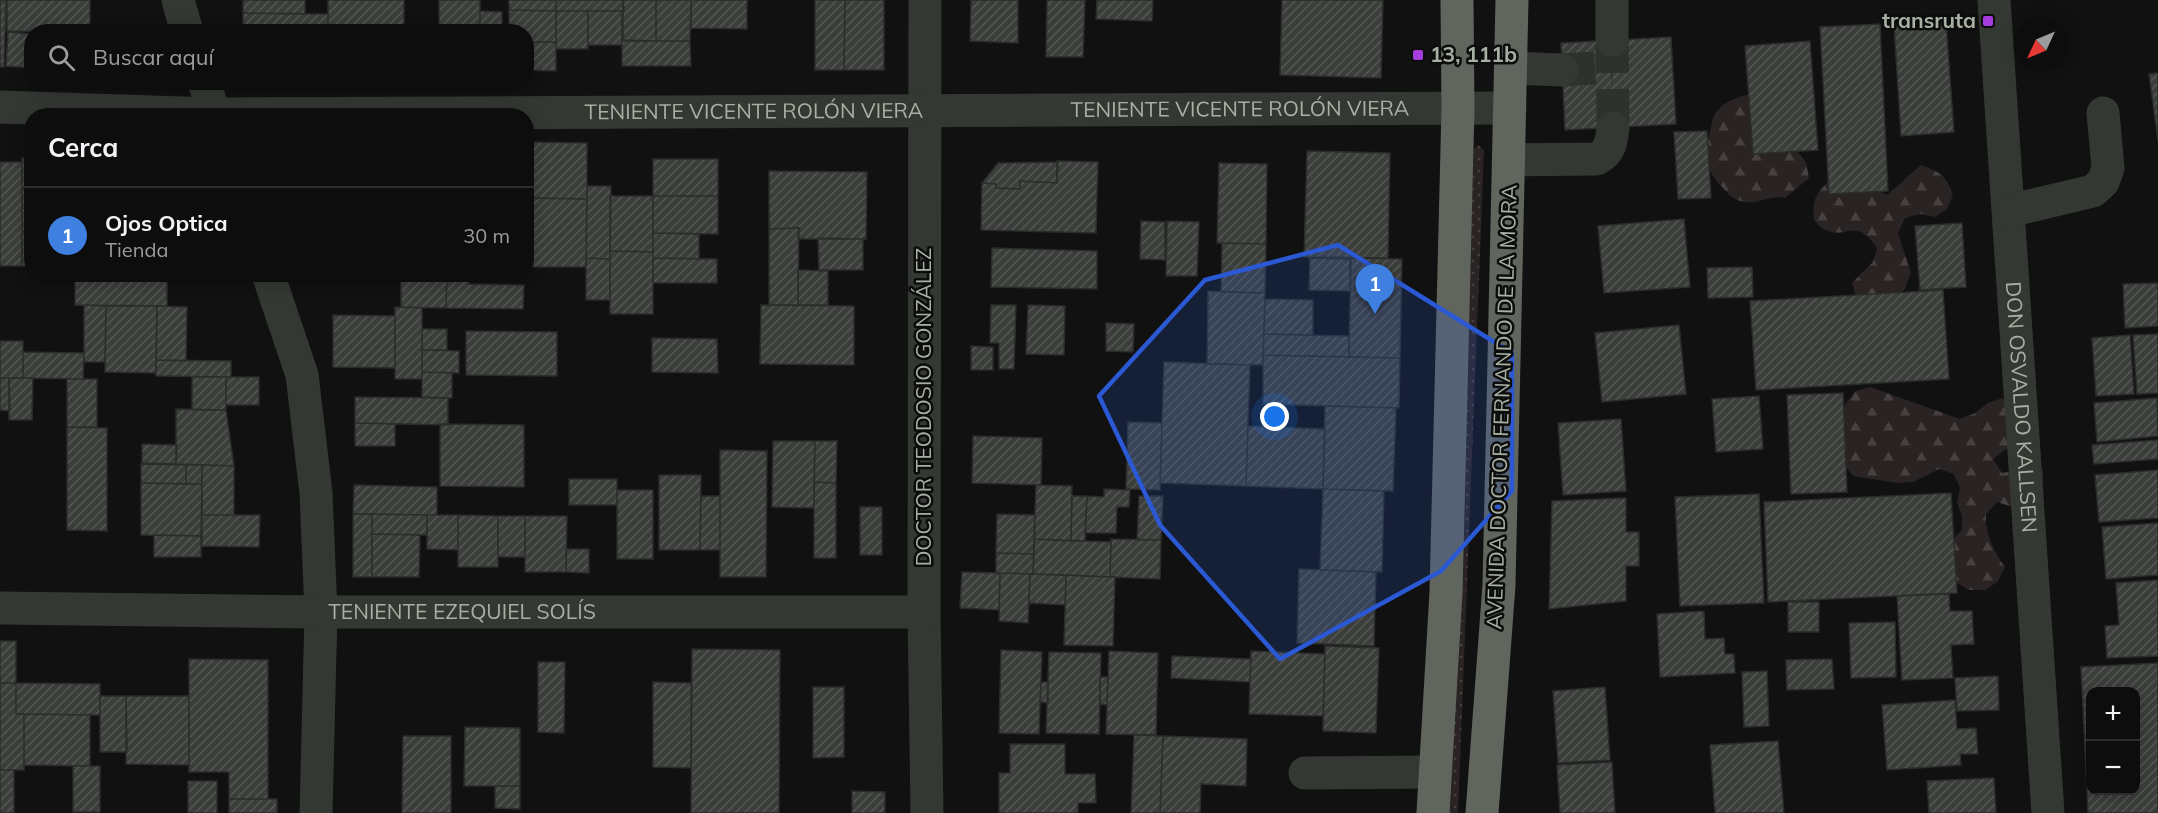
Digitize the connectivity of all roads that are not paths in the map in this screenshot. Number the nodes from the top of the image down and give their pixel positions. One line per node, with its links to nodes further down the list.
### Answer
1 (178, 0): 7 (street)
2 (925, 0): 17 (street, DOCTOR TEODOSIO GONZÁLEZ)
3 (1457, 0): 15 (highway)
4 (1512, 0): 9 (highway, AVENIDA DOCTOR FERNANDO DE LA MORA)
5 (1612, 0): 8 (street)
6 (1994, 0): 22 (street, DON OSVALDO KALLSEN)
7 (185, 24)
8 (1612, 40)
9 (1511, 68): 10 (street); 16 (highway, AVENIDA DOCTOR FERNANDO DE LA MORA)
10 (1562, 70)
11 (207, 90): 14 (street)
12 (0, 107): 13 (street, TENIENTE VICENTE ROLÓN VIERA)
13 (27, 108)
14 (213, 108)
15 (1458, 108): 16 (street, TENIENTE VICENTE ROLÓN VIERA); 17 (street, TENIENTE VICENTE ROLÓN VIERA); 27 (highway)
16 (1510, 108): 21 (highway, AVENIDA DOCTOR FERNANDO DE LA MORA)
17 (924, 111): 18 (street, TENIENTE VICENTE ROLÓN VIERA); 26 (street, DOCTOR TEODOSIO GONZÁLEZ)
18 (534, 113)
19 (2103, 113): 22 (street)
20 (1614, 128): 21 (street)
21 (1509, 160): 32 (highway, AVENIDA DOCTOR FERNANDO DE LA MORA)
22 (2009, 210): 33 (street, DON OSVALDO KALLSEN)
23 (271, 282): 25 (street)
24 (0, 608): 25 (street, TENIENTE EZEQUIEL SOLÍS)
25 (321, 612): 26 (street, TENIENTE EZEQUIEL SOLÍS); 29 (street)
26 (924, 612): 30 (street, DOCTOR TEODOSIO GONZÁLEZ)
27 (1436, 772): 28 (street); 31 (highway)
28 (1305, 773)
29 (316, 813)
30 (927, 813)
31 (1433, 813)
32 (1482, 813)
33 (2048, 813)

